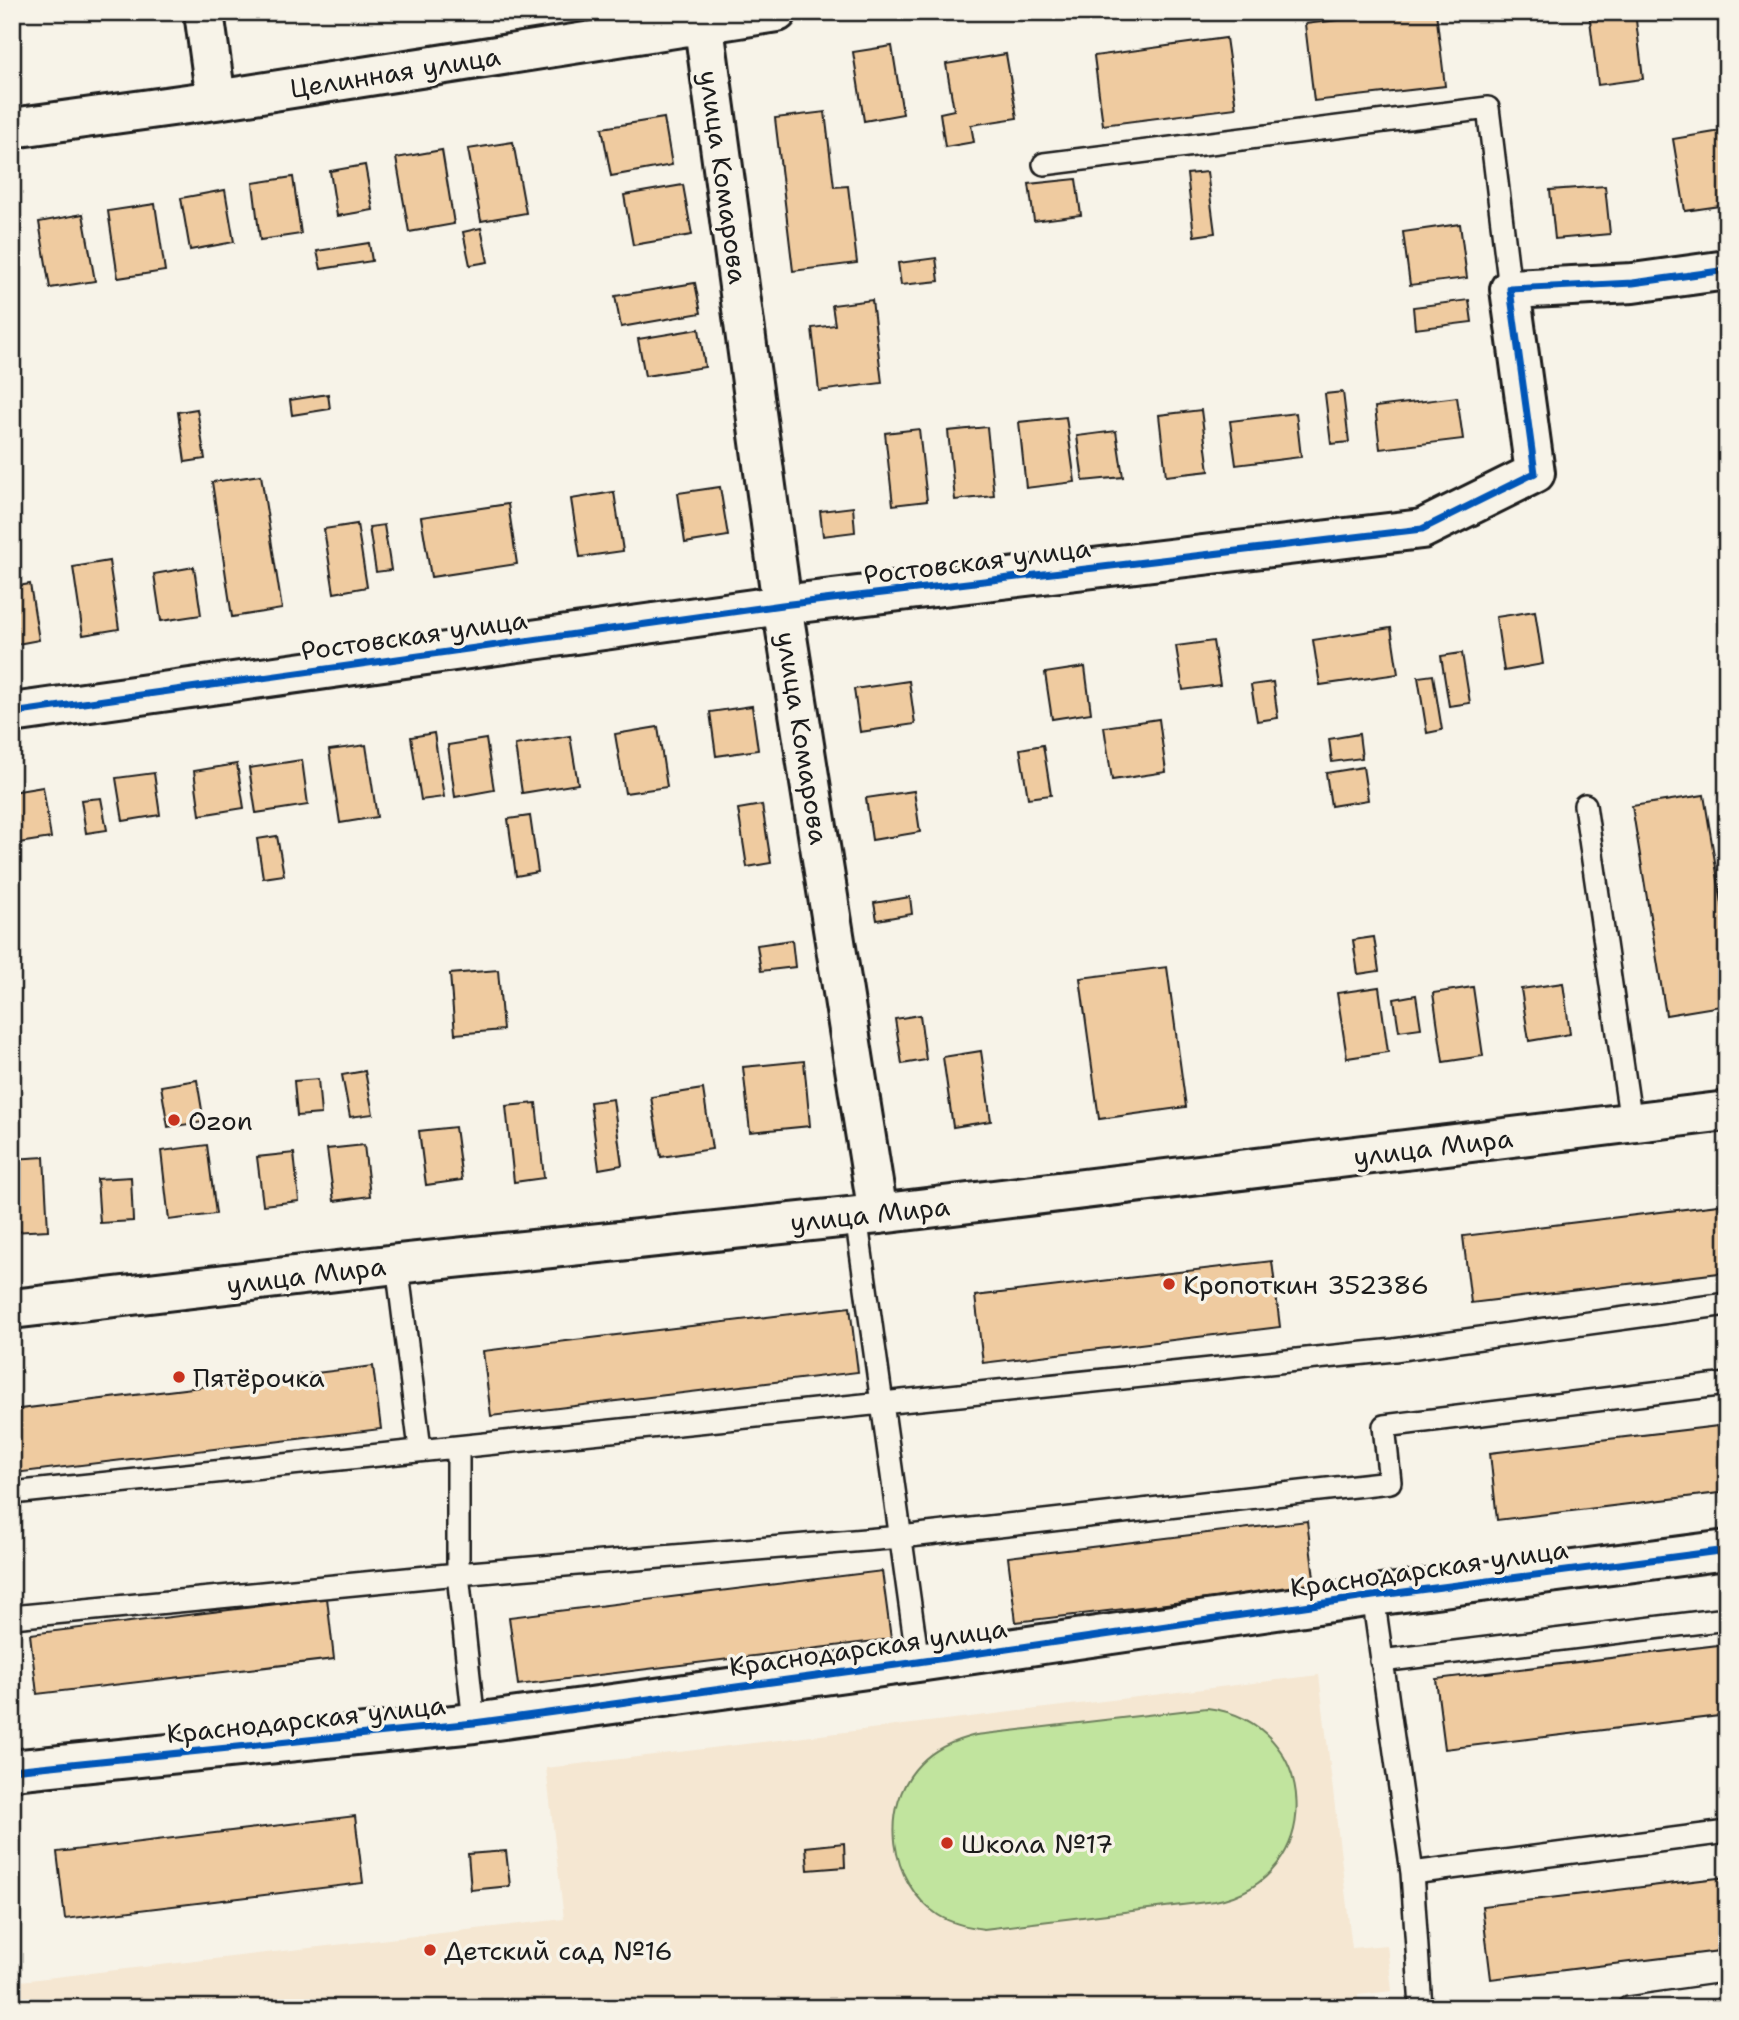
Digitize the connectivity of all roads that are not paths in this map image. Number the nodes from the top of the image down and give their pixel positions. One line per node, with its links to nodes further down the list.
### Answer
1 (204, 12): 4 (street)
2 (777, 12): 3 (street, Целинная улица)
3 (703, 19): 4 (street, Целинная улица); 9 (street, улица Комарова)
4 (216, 100): 5 (street, Целинная улица)
5 (12, 128)
6 (1044, 164): 8 (lane)
7 (1727, 270): 8 (street)
8 (1510, 289): 9 (street, Ростовская улица)
9 (782, 605): 10 (street, Ростовская улица); 14 (street, улица Комарова)
10 (12, 713)
11 (1585, 805): 13 (lane)
12 (1727, 1111): 13 (street, улица Мира)
13 (1631, 1123): 14 (street, улица Мира)
14 (867, 1215): 15 (street, улица Мира); 19 (lane)
15 (397, 1264): 17 (street, улица Мира); 21 (lane)
16 (1727, 1304): 19 (lane)
17 (12, 1309)
18 (1727, 1384): 23 (lane)
19 (882, 1403): 20 (lane); 23 (lane)
20 (458, 1447): 21 (lane); 25 (lane)
21 (420, 1449): 22 (lane)
22 (12, 1493)
23 (901, 1537): 25 (lane); 30 (lane)
24 (1727, 1550): 26 (street, Краснодарская улица)
25 (458, 1574): 27 (lane); 31 (lane)
26 (1373, 1595): 29 (lane); 30 (street, Краснодарская улица)
27 (12, 1617)
28 (1727, 1619): 29 (lane)
29 (1381, 1661): 34 (lane)
30 (918, 1662): 31 (street, Краснодарская улица)
31 (474, 1723): 32 (street, Краснодарская улица)
32 (12, 1770)
33 (1727, 1832): 34 (lane)
34 (1412, 1873): 36 (lane)
35 (1727, 1994): 37 (lane)
36 (1421, 2008)
37 (1628, 2008)

